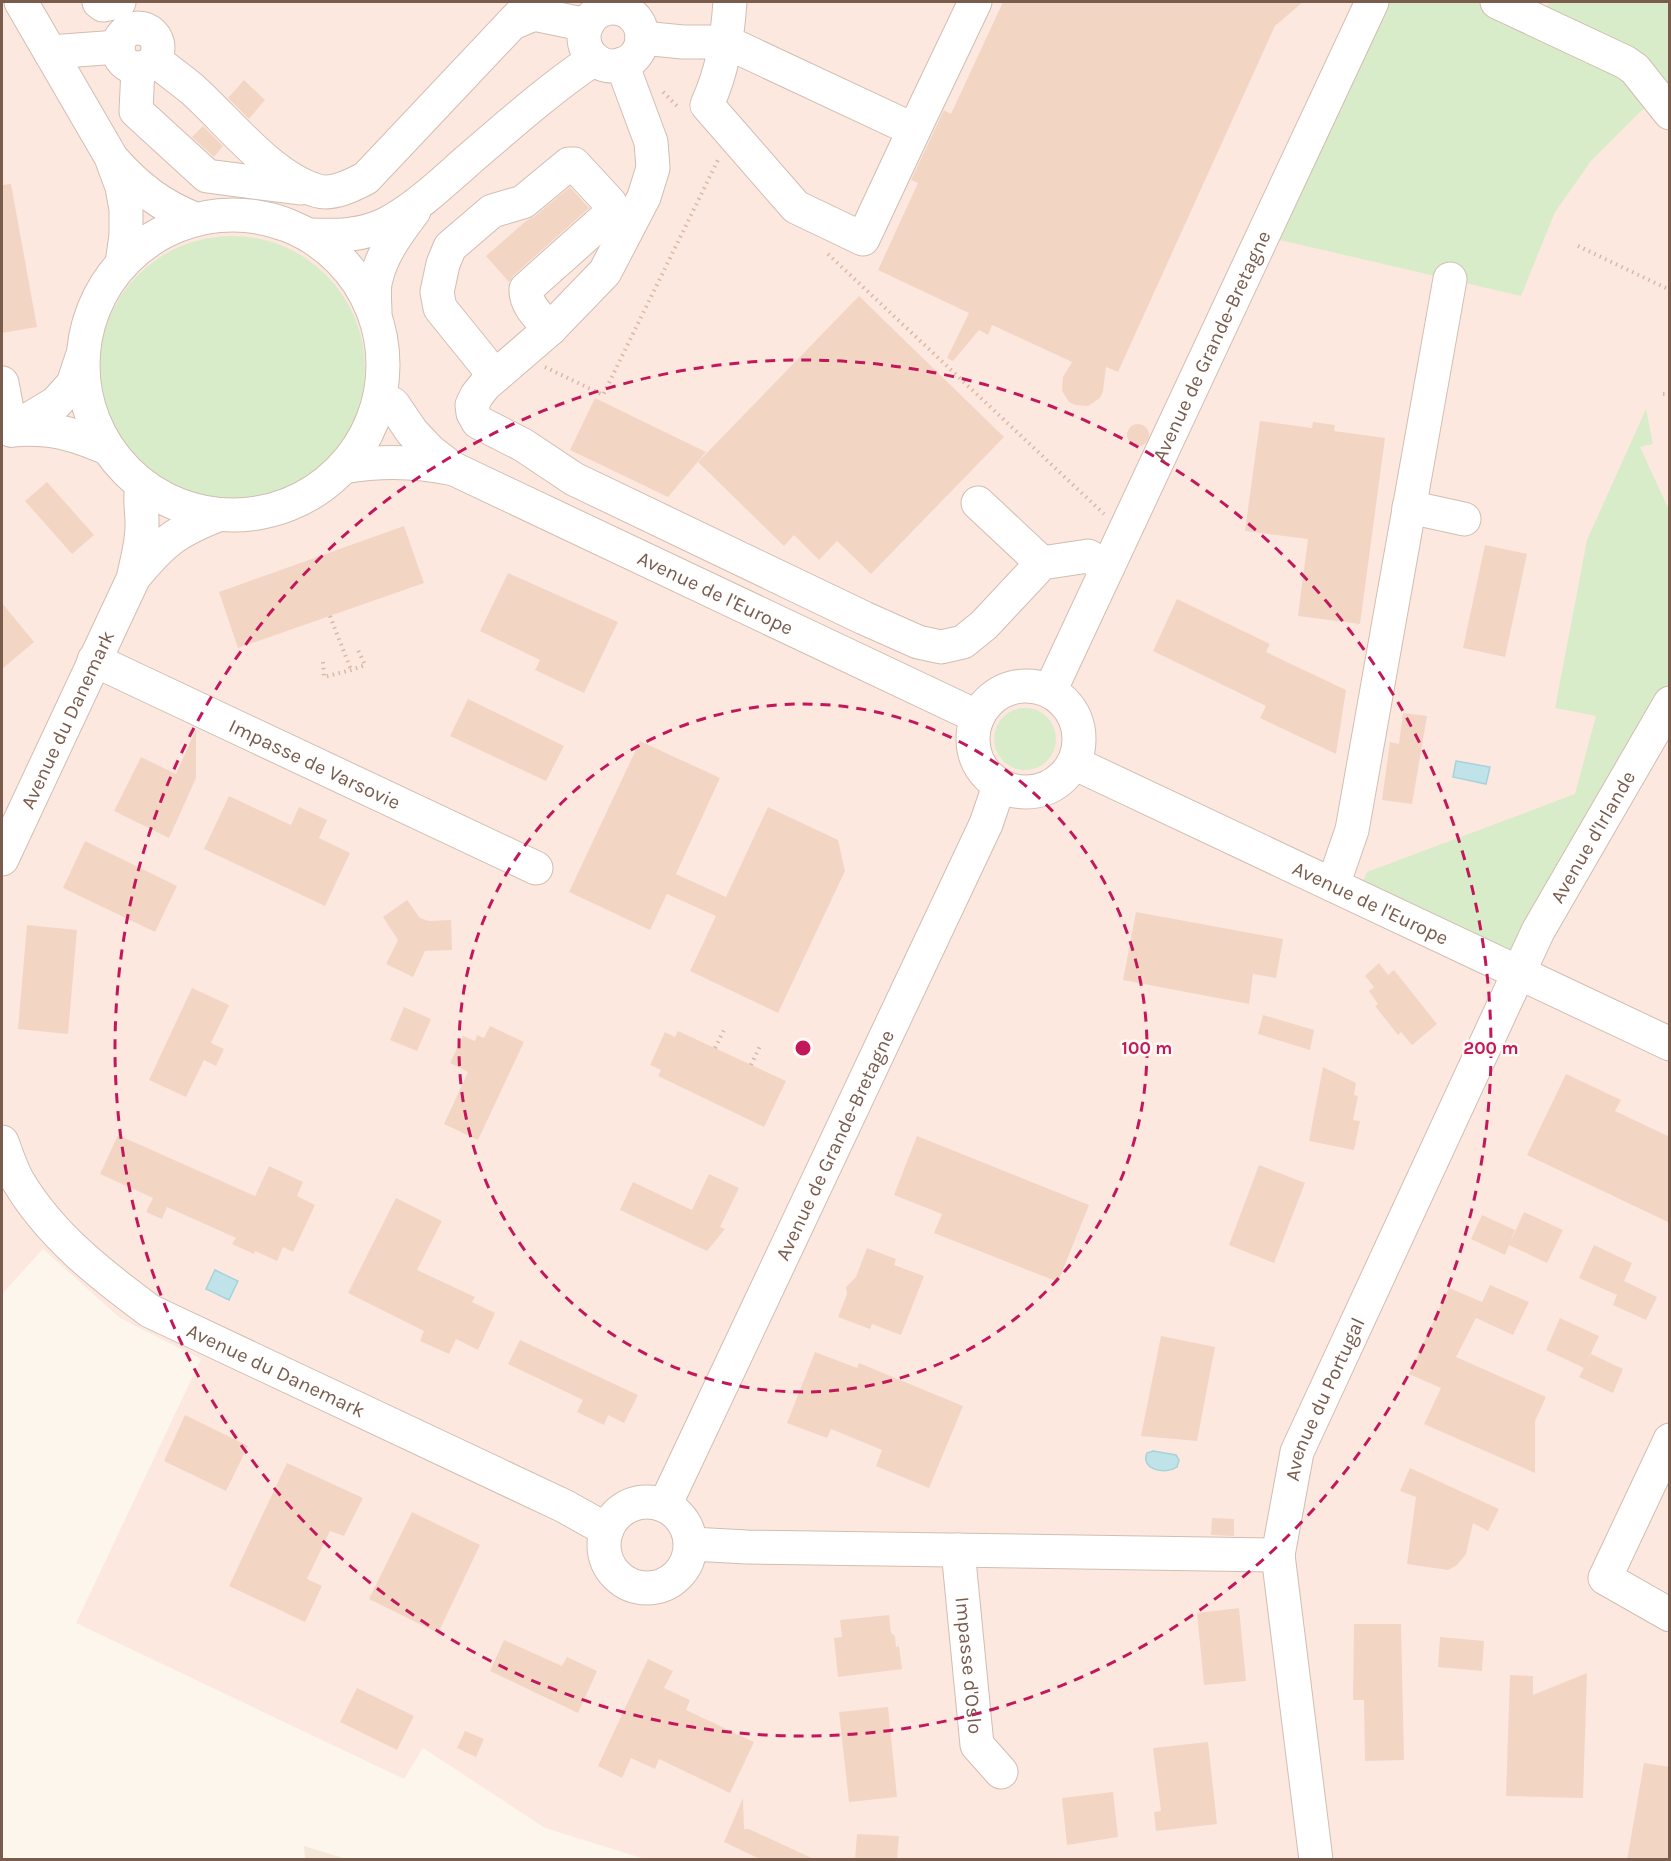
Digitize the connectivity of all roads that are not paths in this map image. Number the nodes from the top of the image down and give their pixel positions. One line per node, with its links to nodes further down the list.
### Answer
1 (21, 2): 11 (street)
2 (99, 2): 3 (street)
3 (119, 2)
4 (730, 2): 10 (street)
5 (975, 2): 15 (street)
6 (1372, 2): 40 (street, Avenue de Grande-Bretagne)
7 (1497, 2): 14 (street)
8 (523, 12): 9 (street); 17 (street)
9 (622, 15): 10 (street); 13 (street); 13 (street)
10 (726, 42): 15 (street); 15 (street)
11 (50, 52): 12 (street); 16 (street)
12 (137, 59): 17 (street); 17 (street)
13 (608, 62): 18 (street); 24 (street)
14 (1670, 113)
15 (914, 130)
16 (111, 157): 19 (street); 21 (street)
17 (314, 189)
18 (420, 202): 20 (street); 23 (street)
19 (195, 219): 20 (street); 21 (street)
20 (310, 235): 23 (street)
21 (122, 264): 25 (street)
22 (1450, 279): 35 (street)
23 (375, 313): 28 (street)
24 (550, 329): 26 (street); 26 (street)
25 (83, 352): 29 (street); 30 (street)
26 (495, 376): 36 (street)
27 (2, 382): 29 (street)
28 (380, 399): 31 (street); 32 (street, Avenue de l'Europe)
29 (6, 432): 30 (street)
30 (108, 448): 33 (street)
31 (344, 467): 32 (street, Avenue de l'Europe); 37 (street)
32 (454, 470): 39 (street, Avenue de l'Europe)
33 (142, 485): 37 (street); 42 (street, Avenue du Danemark)
34 (978, 503): 41 (street)
35 (1409, 507): 38 (street); 51 (street)
36 (638, 510): 39 (street); 41 (street)
37 (218, 515): 42 (street, Avenue du Danemark)
38 (1464, 519)
39 (603, 540): 46 (street, Avenue de l'Europe)
40 (1098, 561): 41 (street); 44 (street, Avenue de Grande-Bretagne)
41 (1042, 563)
42 (133, 579): 43 (street, Avenue du Danemark)
43 (94, 660): 49 (street, Avenue du Danemark); 50 (street, Impasse de Varsovie)
44 (1050, 692): 46 (street); 47 (street)
45 (1670, 703): 52 (street, Avenue d'Irlande)
46 (978, 717): 48 (street)
47 (1074, 763): 48 (street); 51 (street, Avenue de l'Europe)
48 (999, 786): 56 (street, Avenue de Grande-Bretagne)
49 (2, 859)
50 (536, 868)
51 (1333, 885): 52 (street, Avenue de l'Europe)
52 (1518, 973): 53 (street, Avenue de l'Europe); 60 (street, Avenue du Portugal)
53 (1670, 1044)
54 (2, 1142): 57 (street, Avenue du Danemark)
55 (1670, 1440): 61 (street)
56 (665, 1505): 57 (street); 58 (street)
57 (607, 1530): 58 (street)
58 (691, 1544): 59 (street)
59 (958, 1550): 60 (street); 62 (street, Impasse d'Oslo)
60 (1278, 1555): 63 (street, Avenue du Portugal)
61 (1670, 1615)
62 (1000, 1772)
63 (1316, 1860)

